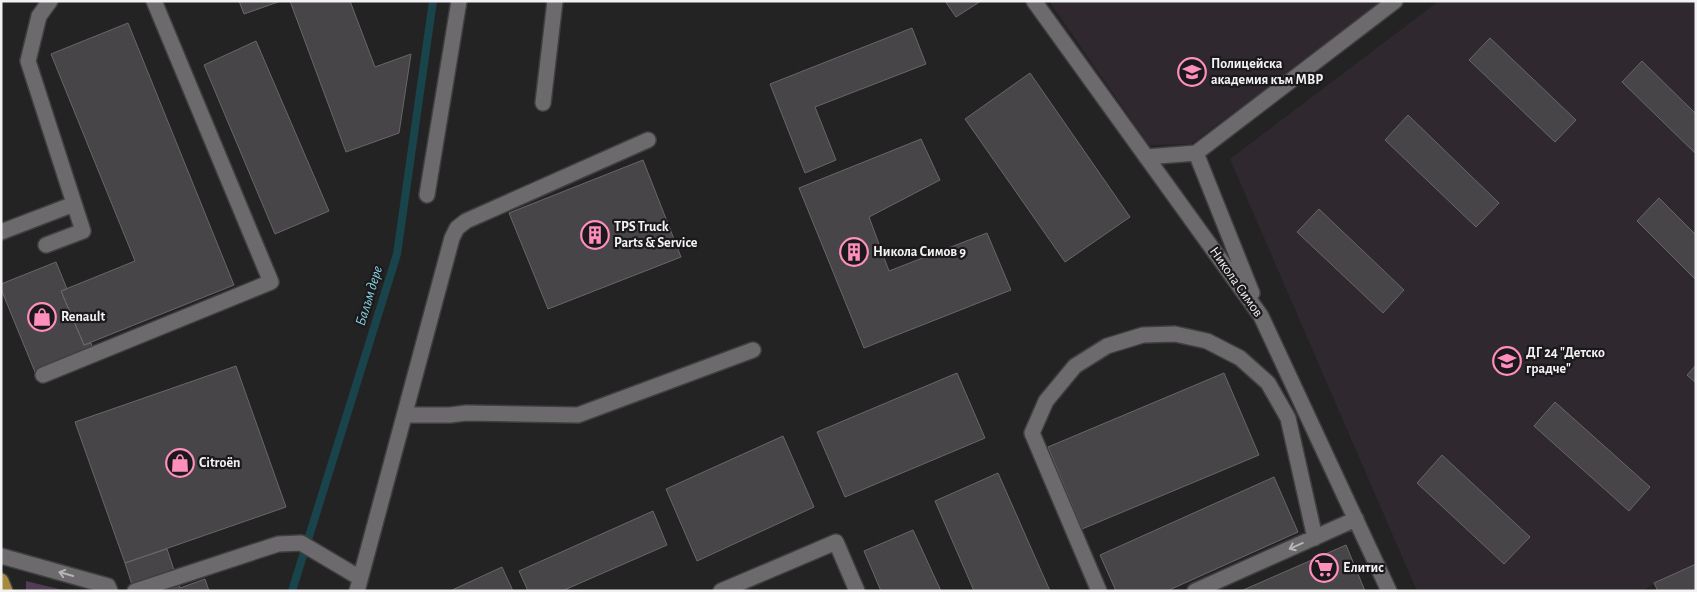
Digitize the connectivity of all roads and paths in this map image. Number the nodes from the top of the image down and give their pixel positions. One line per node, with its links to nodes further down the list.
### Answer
1 (50, 1): 12 (street)
2 (154, 1): 17 (street)
3 (459, 1): 11 (street)
4 (555, 1): 7 (street)
5 (1034, 1): 10 (street, Никола Симов)
6 (1396, 1): 9 (street)
7 (543, 103)
8 (648, 140): 18 (street)
9 (1196, 153): 10 (street); 15 (street)
10 (1146, 157): 15 (street, Никола Симов)
11 (427, 195)
12 (74, 204): 13 (street); 14 (street)
13 (1, 232)
14 (46, 245)
15 (1261, 316): 19 (street, Никола Симов)
16 (753, 350): 18 (street)
17 (43, 375)
18 (406, 415): 23 (street)
19 (1356, 519): 20 (street); 31 (street, Никола Симов)
20 (1315, 538): 29 (street); 30 (street, one-way to 30)
21 (1, 556): 25 (street, one-way to 21)
22 (1, 582): 24 (main road)
23 (358, 584): 26 (street)
24 (5, 591)
25 (110, 591)
26 (134, 591)
27 (721, 591): 28 (street)
28 (857, 591)
29 (1099, 591)
30 (1194, 591)
31 (1389, 591)

